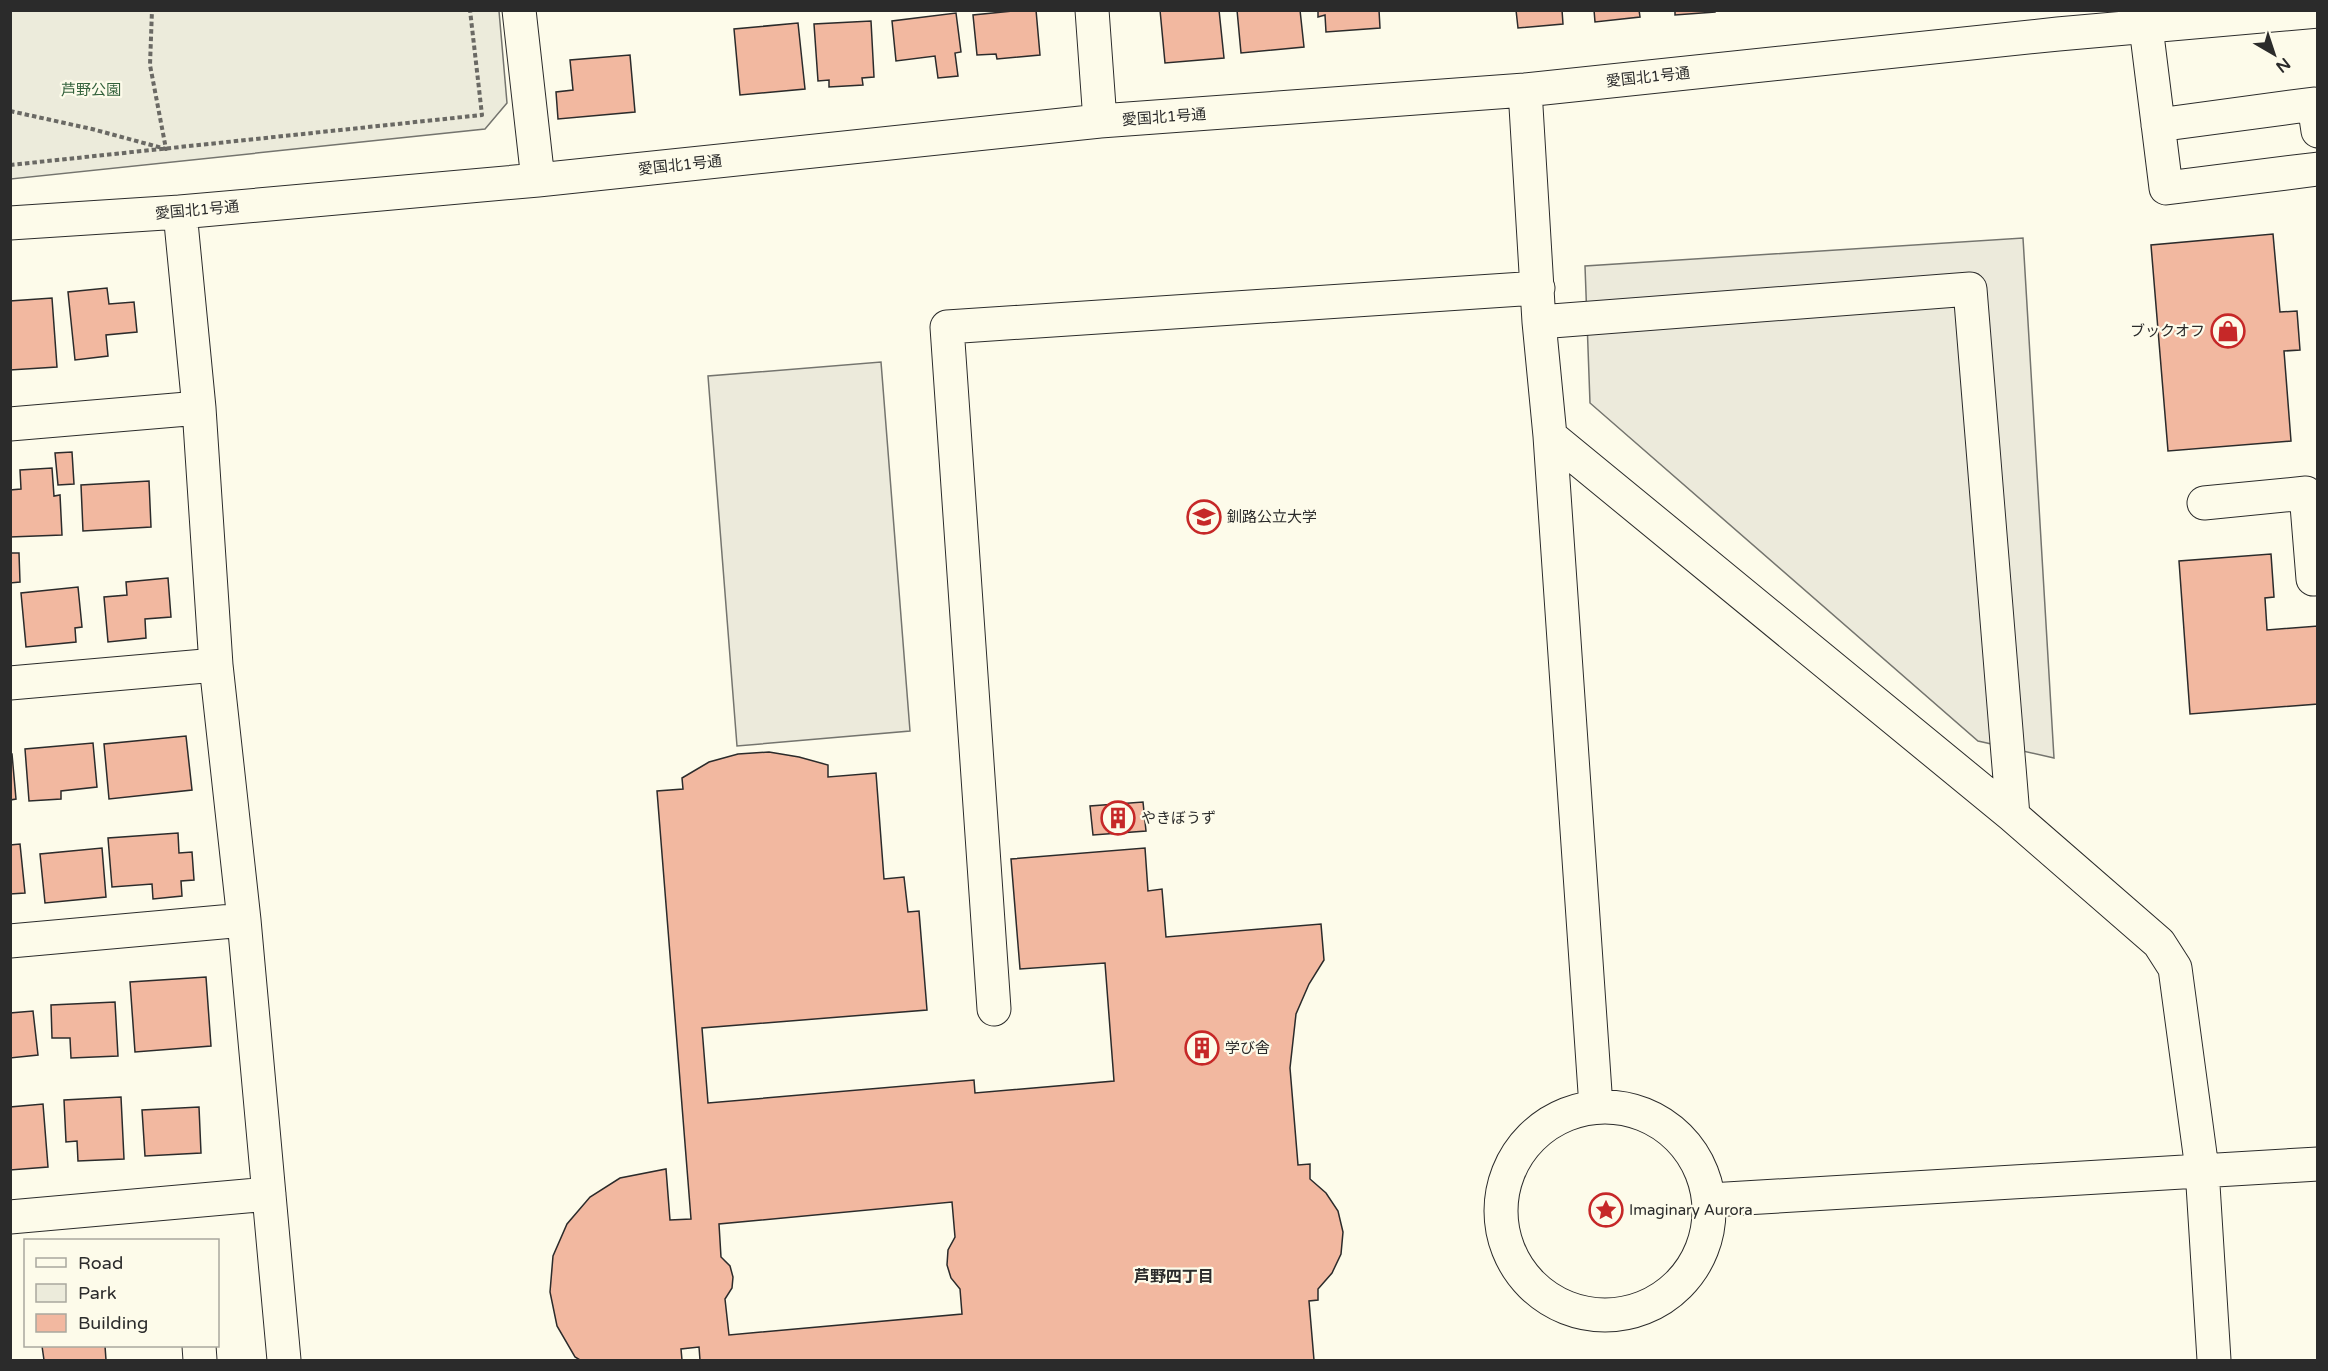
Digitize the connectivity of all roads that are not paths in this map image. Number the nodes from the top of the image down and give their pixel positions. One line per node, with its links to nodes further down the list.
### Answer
1 (519, 10): 11 (street)
2 (1092, 10): 7 (street)
3 (2318, 11): 5 (street, 愛国北1号通)
4 (2056, 22): 5 (street, 愛国北1号通); 6 (street, 愛国北1号通)
5 (2146, 27): 8 (street)
6 (1525, 90): 7 (street, 愛国北1号通); 14 (street)
7 (1100, 121): 11 (street, 愛国北1号通)
8 (2158, 125): 9 (street); 10 (street)
9 (2318, 131)
10 (2318, 169)
11 (538, 180): 12 (street, 愛国北1号通)
12 (180, 212): 13 (street, 愛国北1号通); 16 (street)
13 (10, 223)
14 (1538, 288): 15 (street); 26 (street)
15 (1539, 322): 18 (street); 23 (street)
16 (199, 408): 17 (street); 21 (street)
17 (10, 424)
18 (1550, 436): 23 (street); 27 (street)
19 (2204, 503): 20 (street)
20 (2318, 578)
21 (216, 665): 22 (street); 24 (street)
22 (10, 683)
23 (2013, 816): 29 (street)
24 (244, 920): 25 (street); 30 (street)
25 (10, 941)
26 (994, 1009)
27 (1596, 1107): 31 (street); 31 (street)
28 (2318, 1164): 29 (street)
29 (2202, 1169): 31 (street); 34 (street)
30 (268, 1194): 32 (street); 33 (street)
31 (1710, 1200)
32 (10, 1217)
33 (284, 1360)
34 (2214, 1360)

